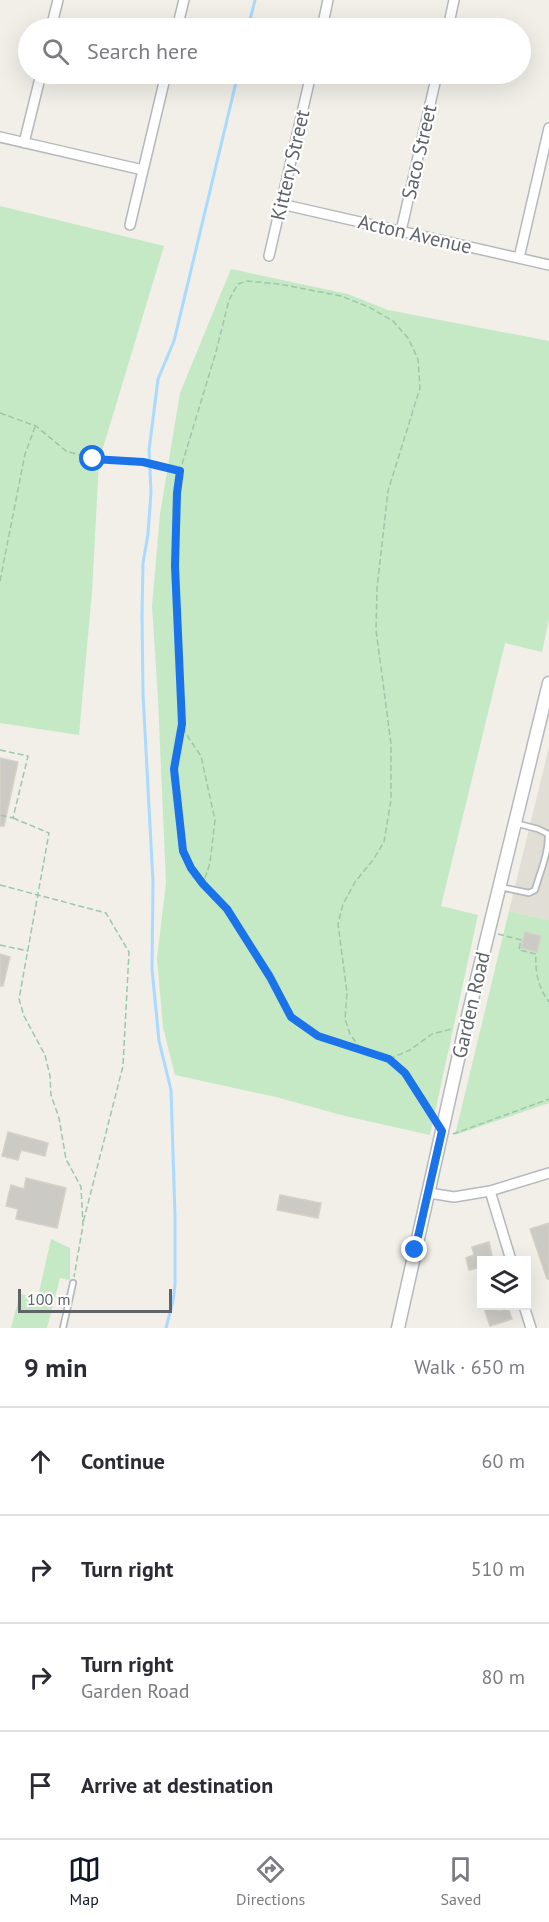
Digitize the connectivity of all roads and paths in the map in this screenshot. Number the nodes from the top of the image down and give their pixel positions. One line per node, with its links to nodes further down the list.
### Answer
1 (58, 0): 5 (street)
2 (183, 0): 6 (street)
3 (328, 0): 7 (street)
4 (454, 0): 8 (street)
5 (54, 18)
6 (179, 18)
7 (324, 18)
8 (450, 18)
9 (38, 84): 15 (street)
10 (164, 84): 16 (street)
11 (309, 84): 17 (street, Kittery Street)
12 (435, 84): 19 (street, Saco Street)
13 (549, 128): 21 (street)
14 (0, 137): 15 (street)
15 (24, 142): 16 (street)
16 (143, 170): 18 (street)
17 (281, 204): 19 (street, Acton Avenue); 20 (street, Kittery Street)
18 (130, 225)
19 (401, 231): 21 (street, Acton Avenue)
20 (268, 256)
21 (519, 258): 22 (street, Acton Avenue)
22 (549, 265)
23 (0, 413): 24 (path)
24 (36, 426): 25 (path); 26 (path)
25 (180, 471): 28 (path); 42 (path)
26 (0, 581)
27 (549, 683): 32 (street, Garden Road)
28 (182, 724): 33 (path); 33 (path)
29 (0, 750): 31 (path)
30 (0, 815): 31 (path)
31 (13, 818): 36 (path)
32 (515, 823): 35 (street, Garden Road); 35 (lane)
33 (203, 884): 42 (path)
34 (0, 885): 36 (path)
35 (500, 887): 37 (street, Garden Road)
36 (39, 894): 39 (path); 49 (path)
37 (489, 931): 40 (path); 41 (street, Garden Road)
38 (0, 945): 39 (path)
39 (29, 952): 49 (path)
40 (549, 1002)
41 (465, 1028): 43 (path); 45 (street, Garden Road)
42 (360, 1048): 43 (path)
43 (389, 1059): 45 (path)
44 (549, 1099): 45 (path)
45 (442, 1134): 48 (street, Garden Road)
46 (549, 1173): 47 (street)
47 (490, 1191): 48 (street); 50 (street)
48 (429, 1193): 53 (street, Garden Road)
49 (83, 1225): 51 (path)
50 (510, 1256)
51 (73, 1283): 54 (lane)
52 (526, 1310): 55 (street)
53 (397, 1327)
54 (63, 1328)
55 (531, 1328)

